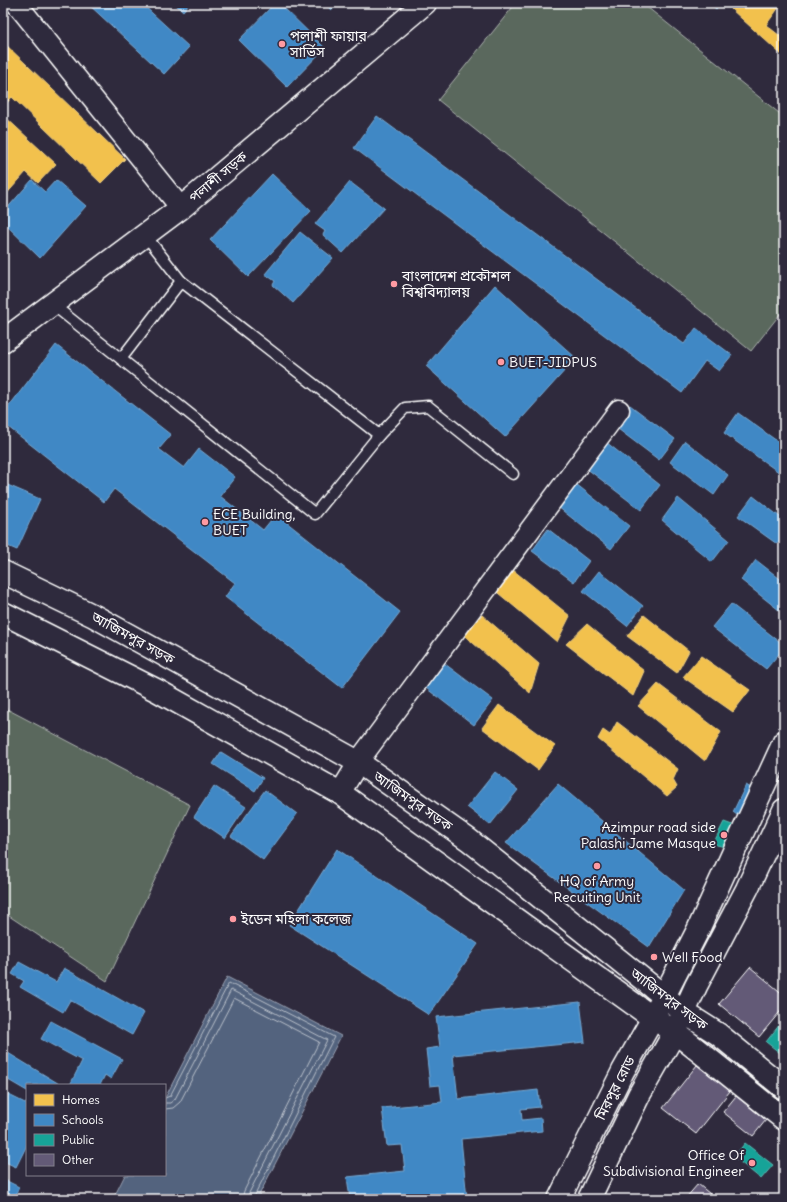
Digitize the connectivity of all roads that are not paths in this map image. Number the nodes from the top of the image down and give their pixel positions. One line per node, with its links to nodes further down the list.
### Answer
1 (16, 3): 3 (street)
2 (425, 3): 3 (main road, পলাশী সড়ক)
3 (181, 208): 4 (main road, পলাশী সড়ক)
4 (146, 236): 5 (lane); 6 (main road, পলাশী সড়ক)
5 (181, 281): 8 (lane); 10 (lane)
6 (52, 304): 7 (main road, পলাশী সড়ক); 8 (lane)
7 (3, 341)
8 (121, 359): 10 (lane)
9 (619, 410): 15 (street)
10 (379, 435): 11 (lane)
11 (513, 474)
12 (3, 572): 15 (main road, আজিমপুর সড়ক)
13 (3, 613): 16 (main road, আজিমপুর সড়ক)
14 (784, 742): 18 (main road, মিরপুর রোড)
15 (358, 762): 16 (street); 18 (main road, আজিমপুর সড়ক)
16 (340, 793): 19 (main road, আজিমপুর সড়ক)
17 (784, 810): 20 (main road, মিরপুর রোড)
18 (669, 987): 19 (main road, মিরপুর রোড); 20 (main road, আজিমপুর সড়ক)
19 (653, 1018): 20 (main road, আজিমপুর সড়ক); 23 (main road, মিরপুর রোড)
20 (680, 1022): 21 (main road, আজিমপুর সড়ক); 22 (main road, আজিমপুর সড়ক); 24 (main road, মিরপুর রোড)
21 (784, 1088)
22 (784, 1120)
23 (560, 1199)
24 (589, 1199)

